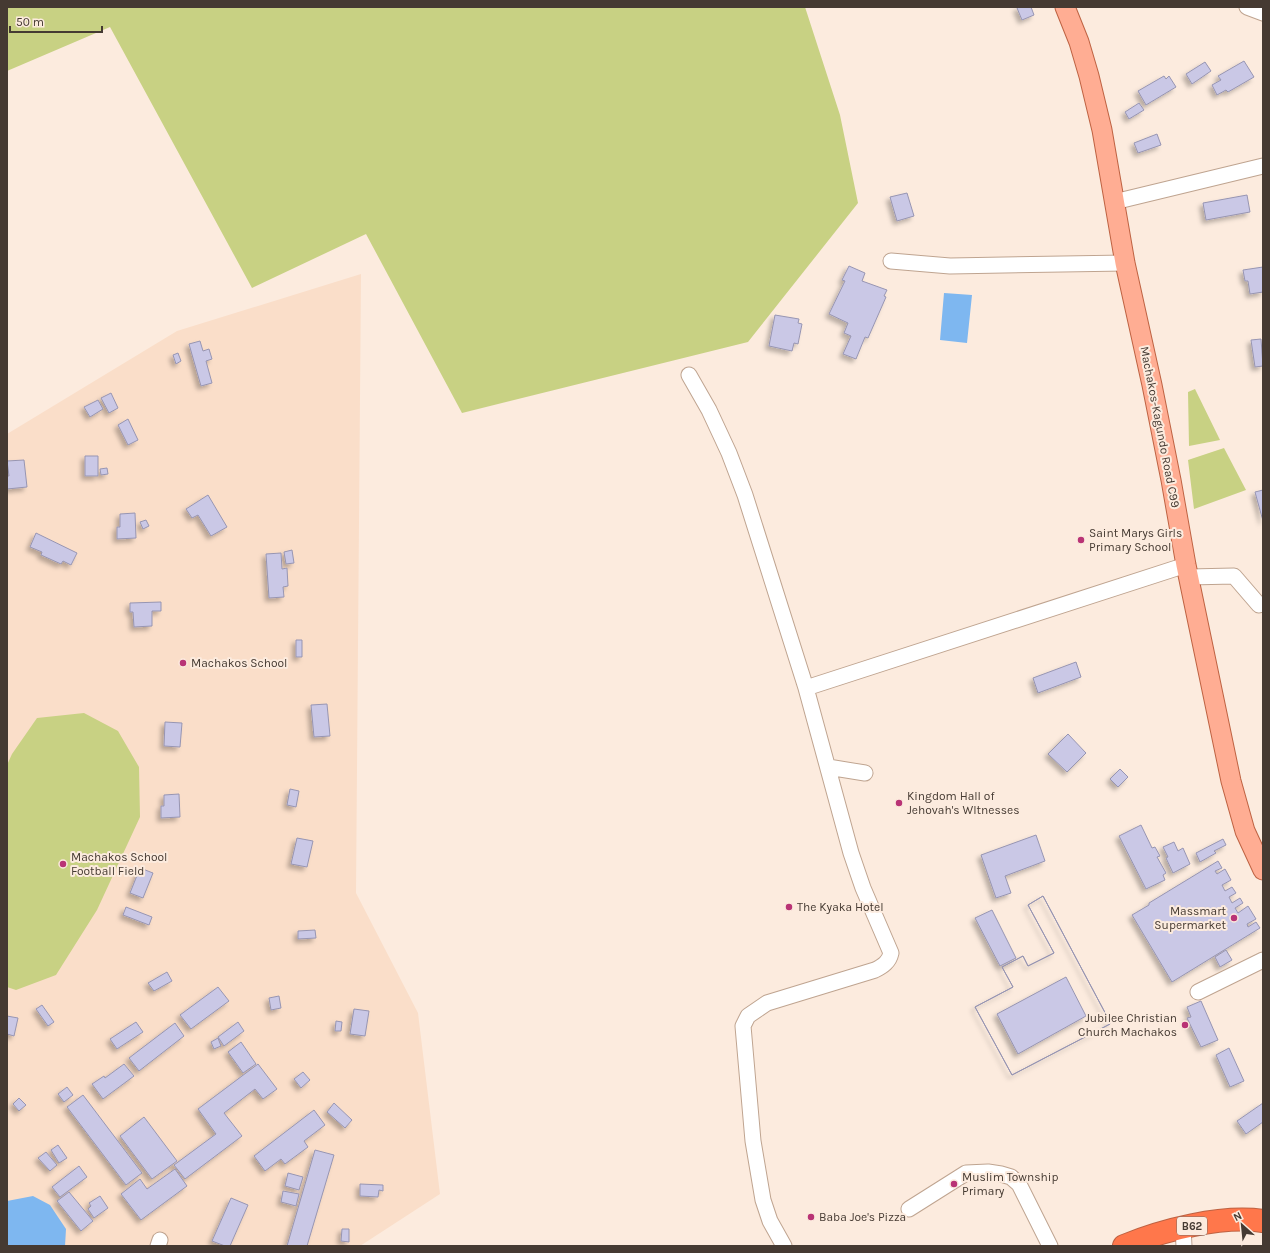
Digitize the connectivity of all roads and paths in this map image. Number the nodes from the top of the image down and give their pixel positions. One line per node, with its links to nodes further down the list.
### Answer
1 (1065, 7): 5 (main road, Machakos-Kagundo Road C99)
2 (1247, 7): 3 (street)
3 (1263, 13)
4 (1263, 166): 5 (street)
5 (1114, 202): 7 (main road, Machakos-Kagundo Road C99)
6 (891, 261): 7 (street)
7 (1125, 263): 9 (main road, Machakos-Kagundo Road C99)
8 (689, 375): 11 (street)
9 (1187, 571): 10 (street); 11 (street); 14 (main road, Machakos-Kagundo Road C99)
10 (1259, 605)
11 (806, 688): 12 (street)
12 (828, 767): 13 (street); 20 (street)
13 (865, 773)
14 (1263, 870)
15 (1263, 960): 16 (street)
16 (1198, 992)
17 (909, 1209): 21 (street)
18 (1259, 1217): 19 (highway, B62)
19 (1183, 1237): 22 (highway, B62)
20 (784, 1246)
21 (1050, 1246)
22 (1124, 1246)

